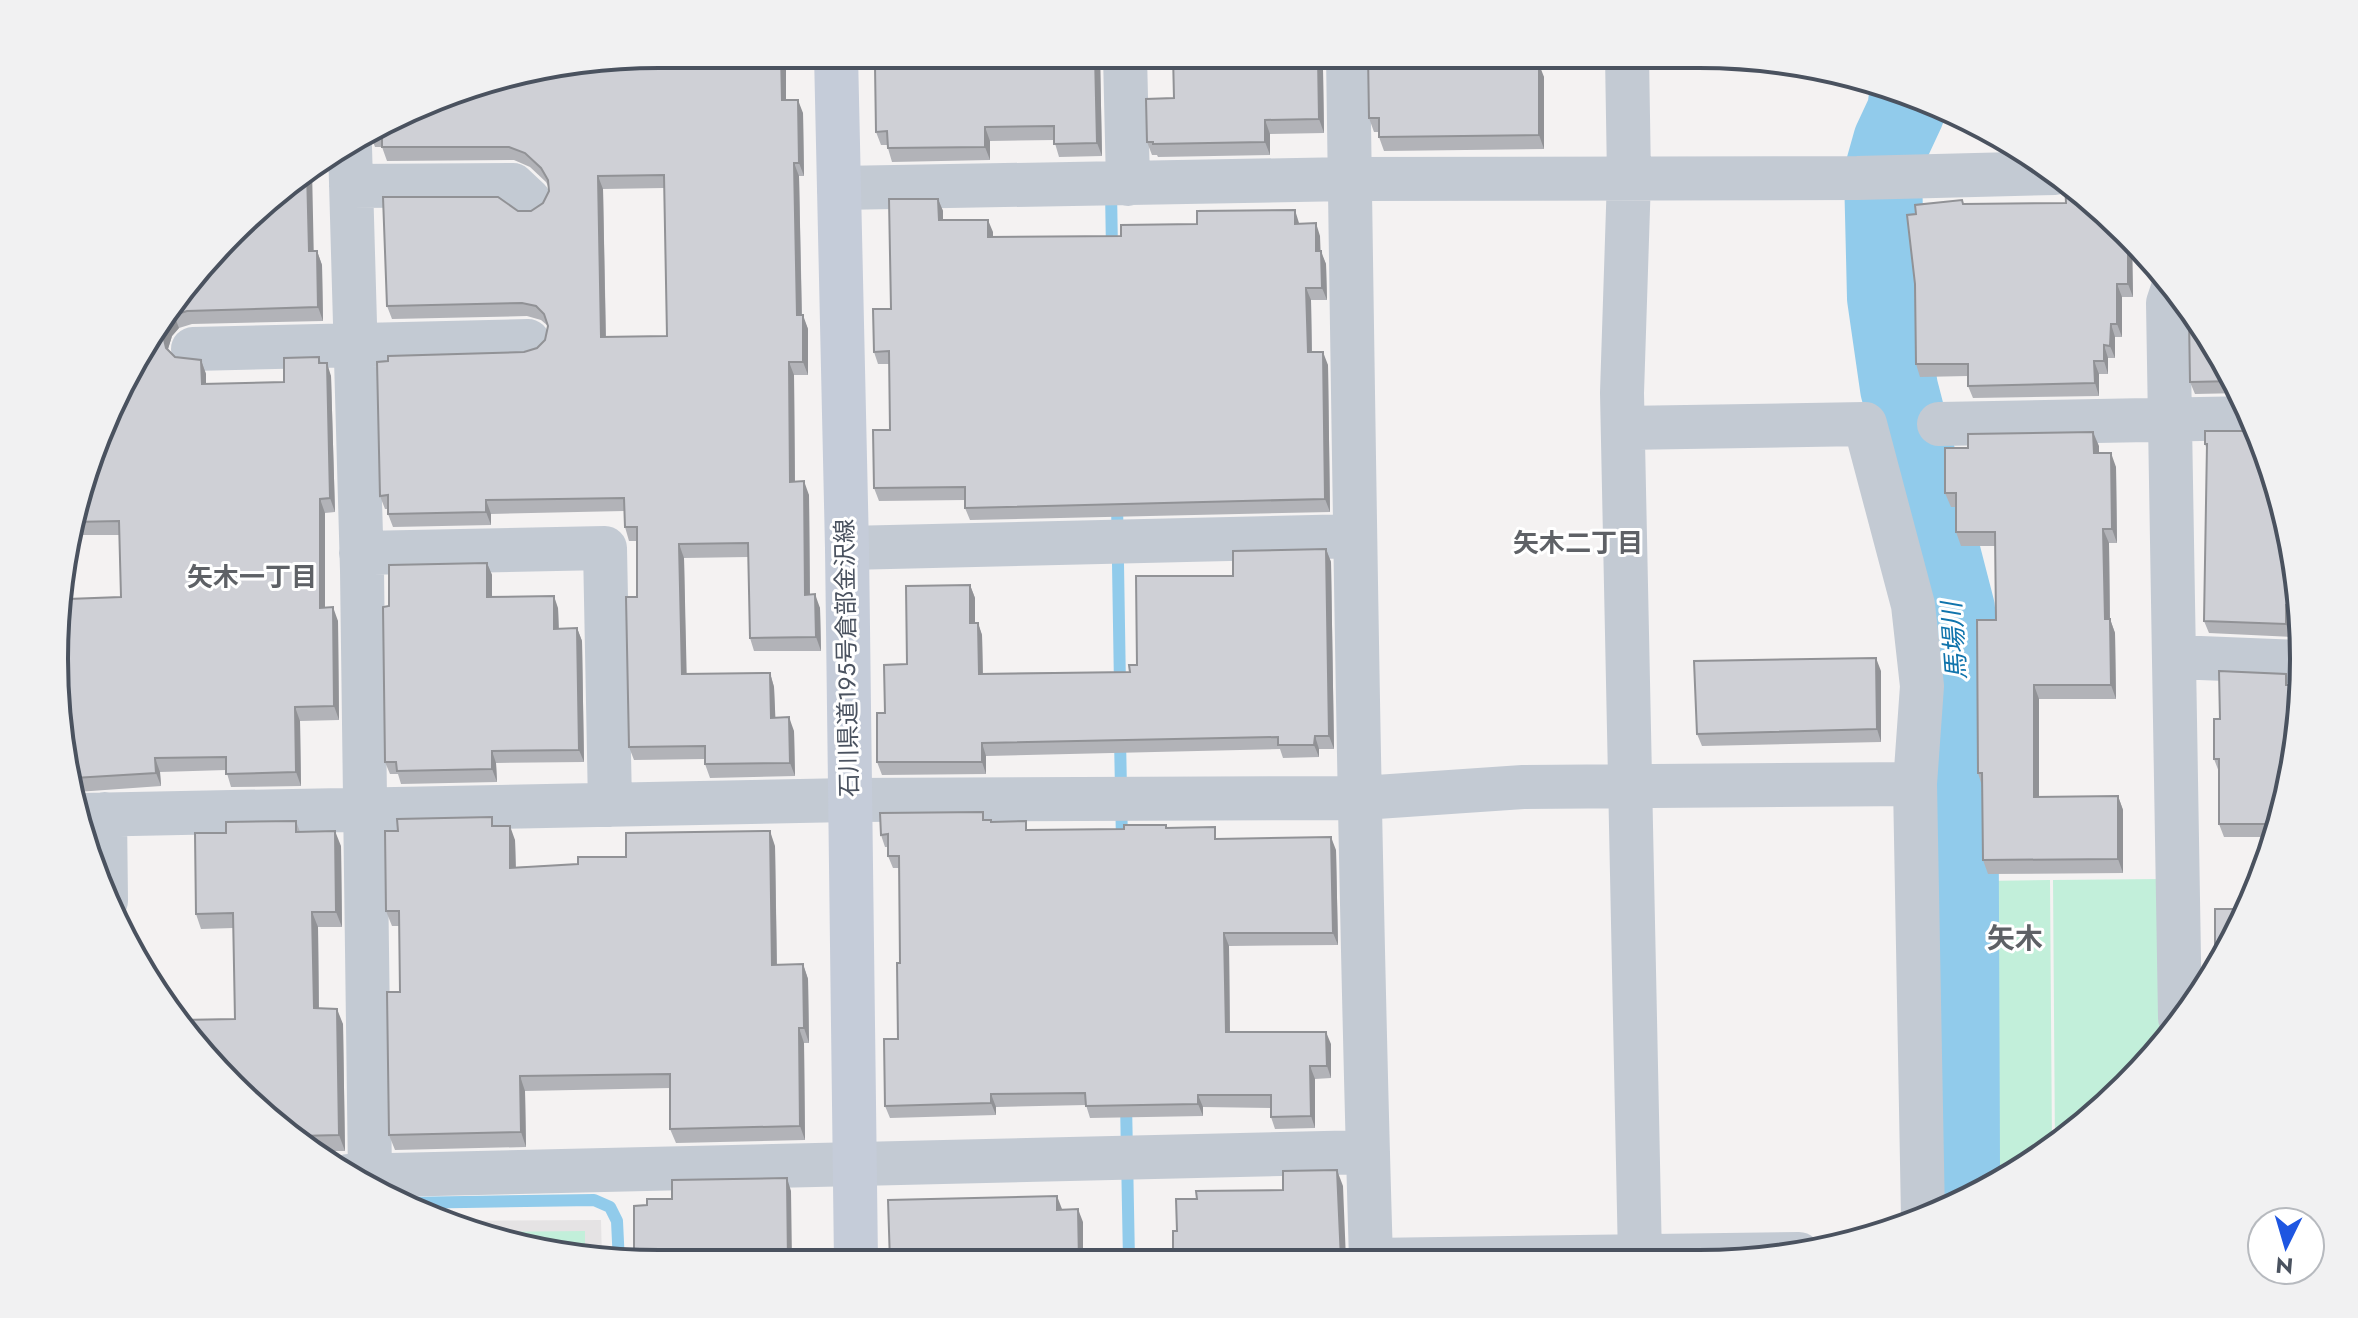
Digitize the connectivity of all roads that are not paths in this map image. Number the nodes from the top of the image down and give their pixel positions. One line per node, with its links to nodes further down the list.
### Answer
1 (836, 68): 10 (main road, 石川県道195号倉部金沢線)
2 (1124, 68): 9 (street)
3 (1348, 68): 8 (street)
4 (1627, 68): 7 (street)
5 (350, 167): 11 (street); 14 (street)
6 (2035, 174): 7 (street)
7 (1629, 178): 8 (street); 19 (street)
8 (1350, 179): 9 (street); 20 (street)
9 (1117, 184): 10 (street)
10 (839, 188): 21 (main road, 石川県道195号倉部金沢線)
11 (529, 200)
12 (2169, 300): 17 (street)
13 (528, 341): 14 (street)
14 (355, 346): 15 (street); 22 (street)
15 (193, 349)
16 (2238, 418): 17 (street)
17 (2169, 420): 18 (street); 23 (street)
18 (1939, 424)
19 (1623, 428): 25 (street); 26 (street)
20 (1355, 536): 21 (street); 27 (street)
21 (847, 548): 28 (main road, 石川県道195号倉部金沢線)
22 (361, 553): 29 (street); 30 (street)
23 (2175, 657): 24 (street); 33 (street)
24 (2290, 662)
25 (1915, 784): 26 (street); 38 (street)
26 (1629, 785): 27 (street); 41 (street)
27 (1362, 798): 28 (street); 34 (street)
28 (849, 800): 29 (street); 35 (main road, 石川県道195号倉部金沢線)
29 (610, 805): 30 (street)
30 (365, 810): 31 (street); 36 (street)
31 (94, 815): 32 (street)
32 (99, 847)
33 (2180, 1002)
34 (1368, 1152): 35 (street); 40 (street)
35 (854, 1164): 37 (street); 39 (main road, 石川県道195号倉部金沢線)
36 (359, 1168)
37 (372, 1176)
38 (1923, 1206)
39 (856, 1250)
40 (1371, 1250)
41 (1640, 1250)

